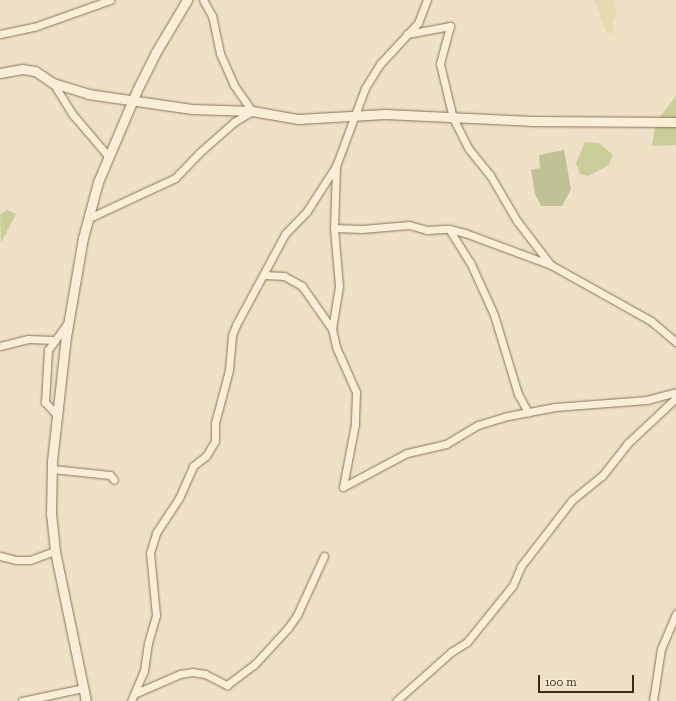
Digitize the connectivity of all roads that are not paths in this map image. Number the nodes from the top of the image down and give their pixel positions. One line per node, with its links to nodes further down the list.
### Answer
1 (110, 0): 5 (street)
2 (187, 0): 9 (street)
3 (203, 0): 10 (street)
4 (427, 0): 6 (street)
5 (0, 34)
6 (407, 34): 11 (street); 12 (street)
7 (0, 73): 8 (street)
8 (53, 83): 9 (street); 14 (street)
9 (133, 101): 10 (street); 14 (street)
10 (252, 111): 11 (street); 16 (street)
11 (355, 115): 12 (street); 15 (street)
12 (453, 118): 13 (street); 19 (street)
13 (676, 122)
14 (108, 156): 16 (street)
15 (336, 166): 17 (street); 20 (street)
16 (89, 218): 21 (street)
17 (334, 228): 18 (street); 22 (street)
18 (449, 229): 19 (street); 28 (street)
19 (551, 265): 24 (street)
20 (265, 275): 22 (street); 37 (street)
21 (69, 322): 23 (street); 29 (street)
22 (332, 329): 28 (street)
23 (55, 340): 25 (street); 29 (street)
24 (676, 342)
25 (0, 346)
26 (676, 392): 28 (street)
27 (676, 398): 41 (street)
28 (528, 412)
29 (57, 415): 30 (street)
30 (52, 469): 31 (street); 32 (street)
31 (114, 480)
32 (55, 551): 33 (street); 36 (street)
33 (0, 556)
34 (324, 556): 37 (street)
35 (676, 613): 42 (street)
36 (83, 688): 38 (street); 39 (street)
37 (136, 693): 40 (street)
38 (22, 701)
39 (86, 701)
40 (131, 701)
41 (396, 701)
42 (653, 701)

